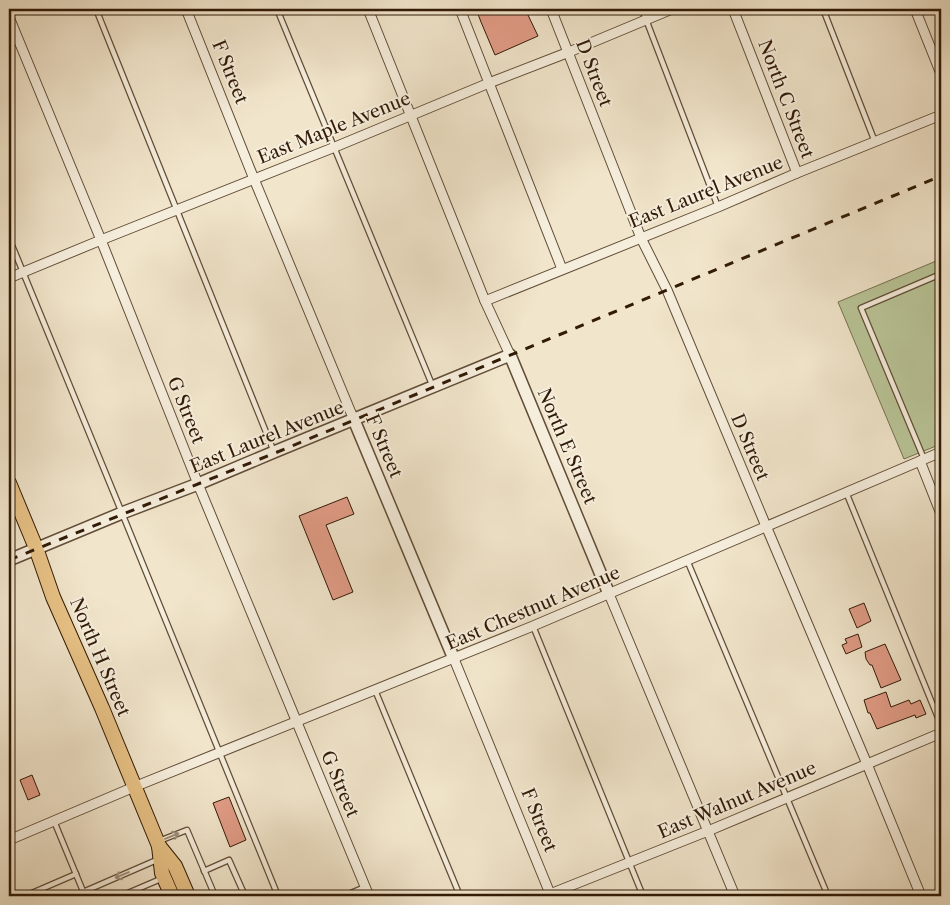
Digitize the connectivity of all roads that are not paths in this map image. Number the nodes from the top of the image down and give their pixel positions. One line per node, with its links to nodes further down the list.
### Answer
1 (96, 9): 24 (lane)
2 (186, 9): 22 (street, F Street)
3 (278, 9): 20 (lane)
4 (368, 9): 17 (street, North E Street)
5 (460, 9): 16 (street)
6 (551, 9): 14 (street, D Street)
7 (642, 9): 13 (lane)
8 (672, 9): 13 (street, East Maple Avenue)
9 (733, 9): 21 (street, North C Street)
10 (823, 9): 19 (lane)
11 (915, 9): 15 (street)
12 (9, 17): 27 (street, G Street)
13 (646, 20): 14 (street, East Maple Avenue); 23 (lane)
14 (569, 52): 16 (street, East Maple Avenue); 26 (street, D Street)
15 (941, 74)
16 (489, 83): 17 (street, East Maple Avenue); 28 (street)
17 (410, 115): 20 (street, East Maple Avenue); 32 (street, North E Street)
18 (941, 115): 19 (street, East Laurel Avenue)
19 (875, 142): 21 (street, East Laurel Avenue)
20 (335, 147): 22 (street, East Maple Avenue); 34 (lane)
21 (797, 173): 23 (street, East Laurel Avenue)
22 (254, 179): 24 (street, East Maple Avenue); 35 (street, F Street)
23 (718, 207): 26 (street, East Laurel Avenue)
24 (178, 210): 27 (street, East Maple Avenue); 36 (lane)
25 (9, 238): 29 (lane)
26 (641, 238): 28 (street, East Laurel Avenue); 44 (street, D Street)
27 (102, 240): 29 (street, East Maple Avenue); 40 (street, G Street)
28 (562, 269): 32 (street, East Laurel Avenue)
29 (23, 273): 31 (street, East Maple Avenue); 42 (lane)
30 (941, 274): 38 (lane)
31 (9, 278)
32 (485, 300): 33 (street, North E Street)
33 (510, 355): 34 (street, East Laurel Avenue); 48 (street, North E Street)
34 (434, 387): 35 (street, East Laurel Avenue)
35 (354, 420): 36 (street, East Laurel Avenue); 50 (street, F Street)
36 (274, 452): 40 (street, East Laurel Avenue)
37 (941, 452): 38 (street, East Chestnut Avenue)
38 (922, 460): 41 (street, East Chestnut Avenue); 43 (street)
39 (9, 483): 45 (highway, North H Street)
40 (198, 484): 42 (street, East Laurel Avenue); 52 (street, G Street)
41 (846, 492): 44 (street, East Chestnut Avenue); 53 (lane)
42 (122, 513): 45 (street, East Laurel Avenue); 55 (lane)
43 (941, 514)
44 (766, 526): 47 (street, East Chestnut Avenue); 56 (street, D Street)
45 (36, 548): 46 (street, East Laurel Avenue); 57 (highway, North H Street)
46 (9, 560)
47 (687, 560): 48 (street, East Chestnut Avenue); 58 (lane)
48 (610, 594): 49 (street, East Chestnut Avenue); 60 (street, North E Street)
49 (533, 626): 50 (street, East Chestnut Avenue); 63 (lane)
50 (454, 659): 51 (street, East Chestnut Avenue); 69 (street, F Street)
51 (375, 690): 52 (street, East Chestnut Avenue); 78 (lane)
52 (296, 722): 55 (street, East Chestnut Avenue); 67 (street, G Street)
53 (941, 725)
54 (941, 733): 56 (street, East Walnut Avenue)
55 (220, 752): 57 (street, East Chestnut Avenue); 76 (lane)
56 (867, 764): 58 (street, East Walnut Avenue); 82 (street, D Street)
57 (134, 787): 59 (street, East Chestnut Avenue); 62 (highway, North H Street)
58 (787, 798): 60 (street, East Walnut Avenue); 81 (lane)
59 (54, 821): 61 (street, East Chestnut Avenue); 65 (lane)
60 (708, 831): 63 (street, East Walnut Avenue); 80 (street, North E Street)
61 (9, 840)
62 (159, 849): 64 (lane, one-way to 64); 66 (highway, North H Street); 68 (lane, one-way to 68); 73 (highway, North H Street)
63 (628, 863): 69 (street, East Walnut Avenue); 79 (lane)
64 (204, 871): 74 (lane); 75 (lane)
65 (76, 874): 68 (lane); 70 (lane)
66 (164, 878): 71 (lane); 72 (highway, North H Street)
67 (367, 892): 77 (lane)
68 (84, 894)
69 (549, 895)
70 (25, 896)
71 (121, 896)
72 (172, 896)
73 (188, 896)
74 (215, 896)
75 (245, 896)
76 (278, 896)
77 (344, 896)
78 (460, 896)
79 (643, 896)
80 (735, 896)
81 (828, 896)
82 (921, 896)

